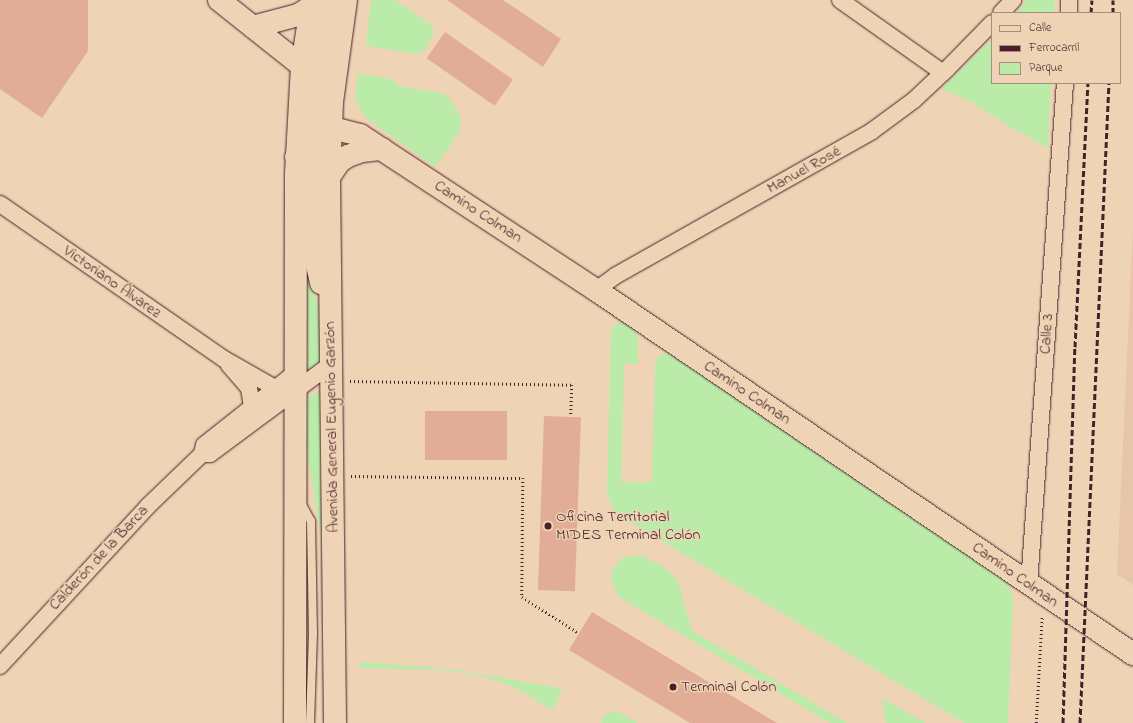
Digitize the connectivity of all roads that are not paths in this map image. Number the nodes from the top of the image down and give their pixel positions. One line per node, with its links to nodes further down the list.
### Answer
1 (219, 0): 10 (main road, Camino Colman)
2 (346, 0): 11 (main road)
3 (840, 0): 12 (street)
4 (1013, 0): 7 (street)
5 (1069, 0): 8 (street)
6 (317, 2): 10 (main road); 11 (main road)
7 (1002, 12)
8 (1069, 12)
9 (991, 23): 12 (street, Manuel Rosé)
10 (253, 27): 11 (main road, Camino Colman)
11 (320, 66): 14 (main road); 14 (main road, Camino Colman); 15 (main road); 18 (main road, Avenida General Eugenio Garzón)
12 (944, 73): 21 (street, Manuel Rosé)
13 (1065, 84): 29 (street, Calle 3)
14 (332, 102): 15 (main road); 16 (main road, Camino Colman)
15 (323, 133): 16 (main road, Camino Colman); 18 (main road); 19 (main road, Avenida General Eugenio Garzón); 22 (main road)
16 (360, 135): 17 (main road, Camino Colman)
17 (382, 149): 19 (main road); 21 (main road, Camino Colman)
18 (296, 157): 25 (main road, Avenida General Eugenio Garzón)
19 (329, 177): 22 (main road, Avenida General Eugenio Garzón)
20 (0, 204): 23 (street, Victoriano Álvarez)
21 (596, 290): 29 (main road, Camino Colman)
22 (330, 309): 24 (main road, Avenida General Eugenio Garzón)
23 (224, 359): 25 (street, Victoriano Álvarez); 26 (street, Victoriano Álvarez)
24 (332, 372): 25 (street, Calderón de la Barca); 34 (main road, Avenida General Eugenio Garzón)
25 (288, 383): 26 (street, Calderón de la Barca); 27 (street, Calderón de la Barca); 28 (main road, Avenida General Eugenio Garzón)
26 (252, 406): 27 (street, Calderón de la Barca)
27 (202, 454): 31 (street, Calderón de la Barca)
28 (296, 491): 32 (main road, Avenida General Eugenio Garzón); 33 (lane, Avenida General Eugenio Garzón)
29 (1036, 589): 30 (main road, Camino Colman)
30 (1133, 654)
31 (0, 666)
32 (295, 723)
33 (310, 723)
34 (335, 723)

